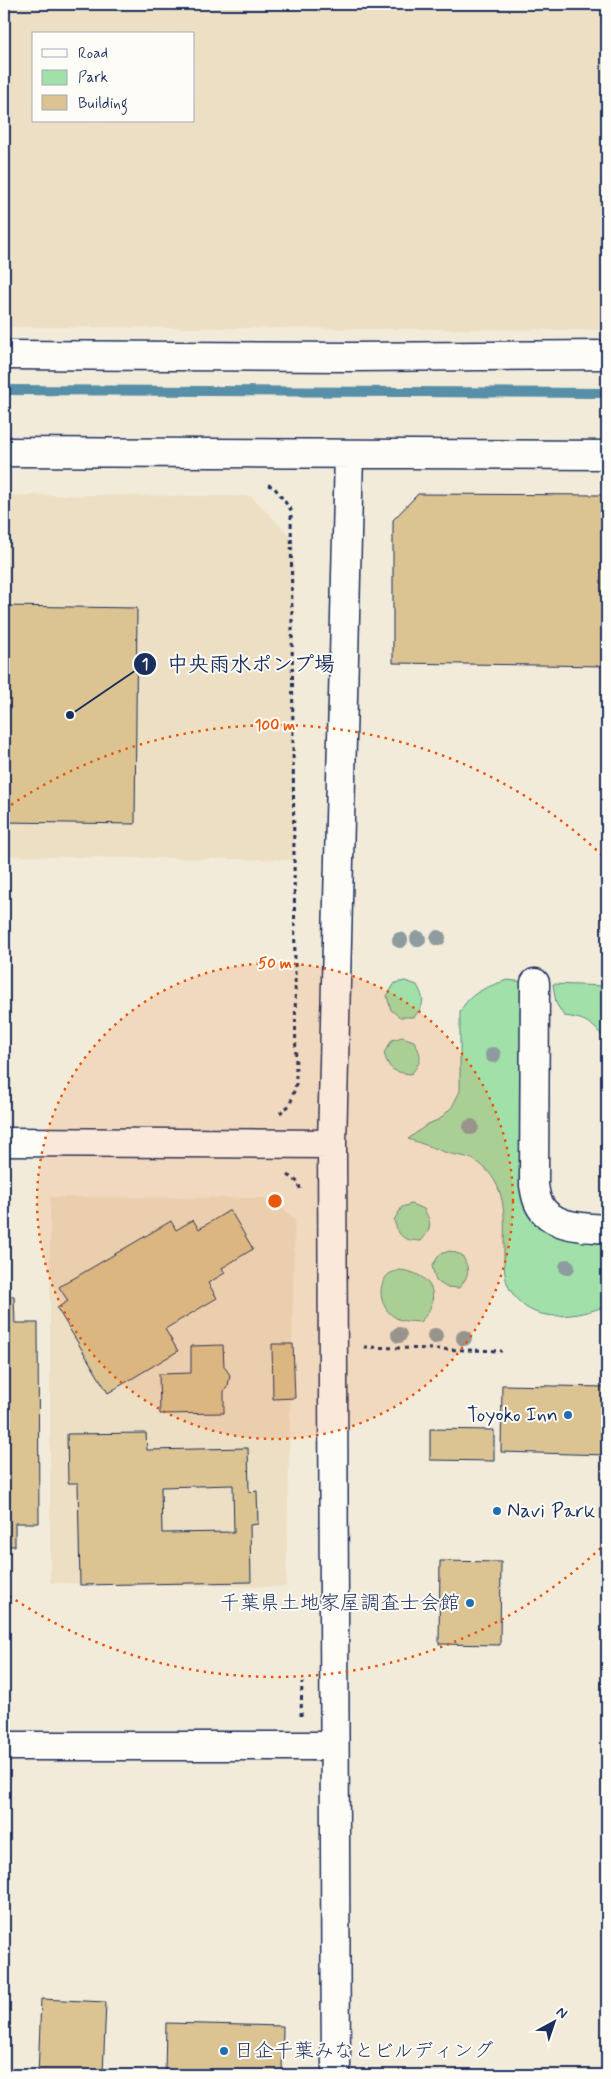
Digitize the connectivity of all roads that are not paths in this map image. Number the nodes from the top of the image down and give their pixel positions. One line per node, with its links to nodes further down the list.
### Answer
1 (4, 355): 2 (street)
2 (607, 355)
3 (4, 452): 4 (street)
4 (349, 454): 5 (street); 8 (street)
5 (607, 455)
6 (535, 983): 9 (street)
7 (4, 1142): 8 (street)
8 (332, 1144): 11 (street)
9 (607, 1229)
10 (4, 1746): 11 (street)
11 (333, 1746): 12 (street)
12 (336, 2075)

